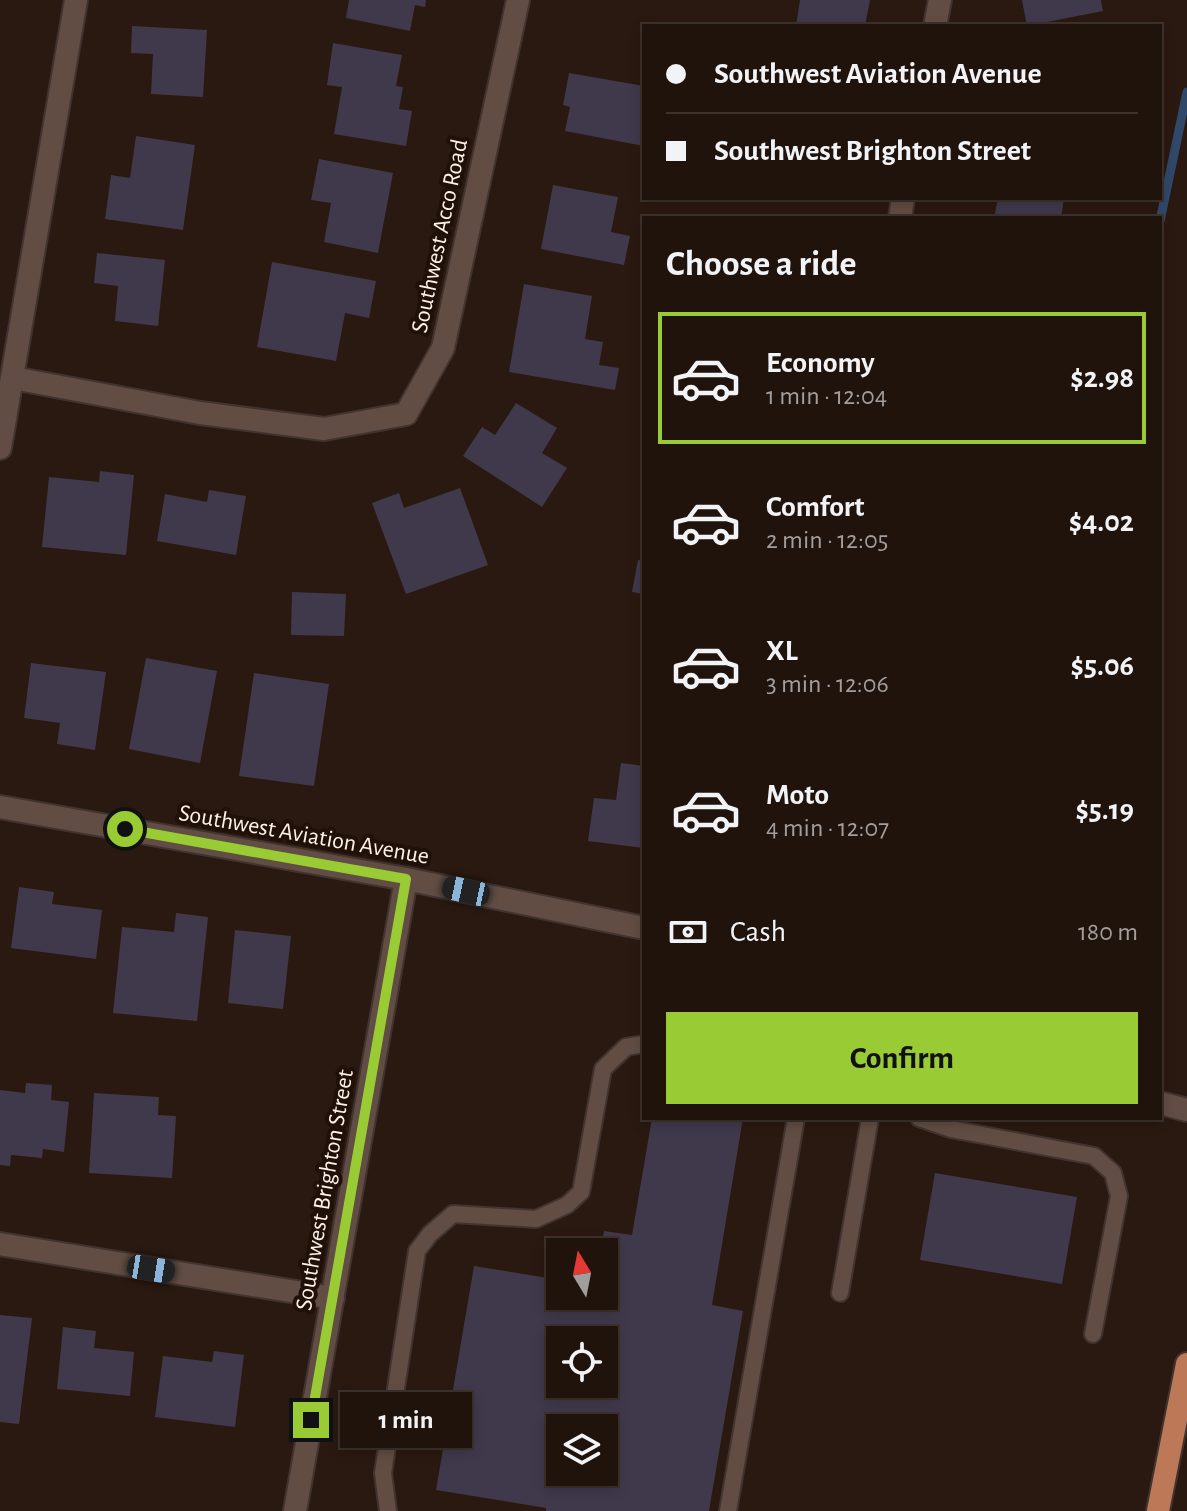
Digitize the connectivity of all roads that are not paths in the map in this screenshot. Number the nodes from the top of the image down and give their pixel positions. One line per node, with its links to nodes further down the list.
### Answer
1 (76, 0): 5 (street)
2 (518, 0): 5 (street, Southwest Acco Road)
3 (940, 0): 4 (street)
4 (935, 24)
5 (13, 378): 6 (street)
6 (0, 448)
7 (0, 807): 8 (street, Southwest Aviation Avenue)
8 (406, 879): 9 (street, Southwest Aviation Avenue); 19 (street, Southwest Brighton Street)
9 (642, 928)
10 (642, 1044): 23 (lane)
11 (1162, 1104): 12 (street)
12 (1187, 1110)
13 (796, 1120): 24 (lane)
14 (870, 1120): 18 (lane)
15 (933, 1120): 16 (lane)
16 (953, 1123): 20 (lane)
17 (0, 1244): 19 (street)
18 (840, 1293)
19 (333, 1298): 22 (street, Southwest Brighton Street)
20 (1093, 1334)
21 (1187, 1364): 25 (main road)
22 (295, 1511)
23 (388, 1511)
24 (728, 1511)
25 (1158, 1511)

